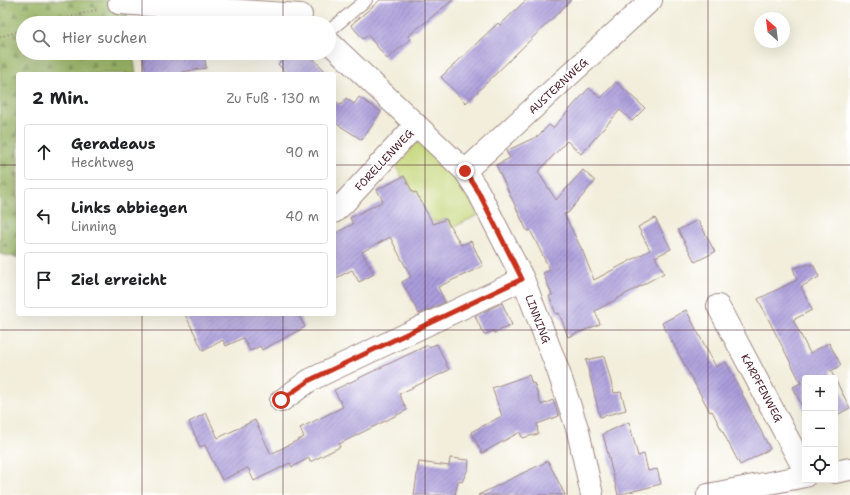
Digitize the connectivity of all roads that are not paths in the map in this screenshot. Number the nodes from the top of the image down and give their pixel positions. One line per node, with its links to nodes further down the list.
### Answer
1 (366, 0): 5 (lane)
2 (652, 0): 8 (street, AUSTERNWEG)
3 (119, 3): 4 (street)
4 (303, 13)
5 (336, 25)
6 (336, 48): 7 (street, LINNING)
7 (416, 125): 8 (street, LINNING); 9 (street, FORELLENWEG)
8 (465, 171): 10 (street, LINNING)
9 (336, 210)
10 (522, 279): 12 (street); 18 (street, LINNING)
11 (718, 306): 13 (street, KARPFENWEG)
12 (281, 400)
13 (802, 465)
14 (850, 469): 15 (street)
15 (838, 471)
16 (802, 477): 17 (street)
17 (776, 489): 19 (street)
18 (592, 495)
19 (708, 495)

